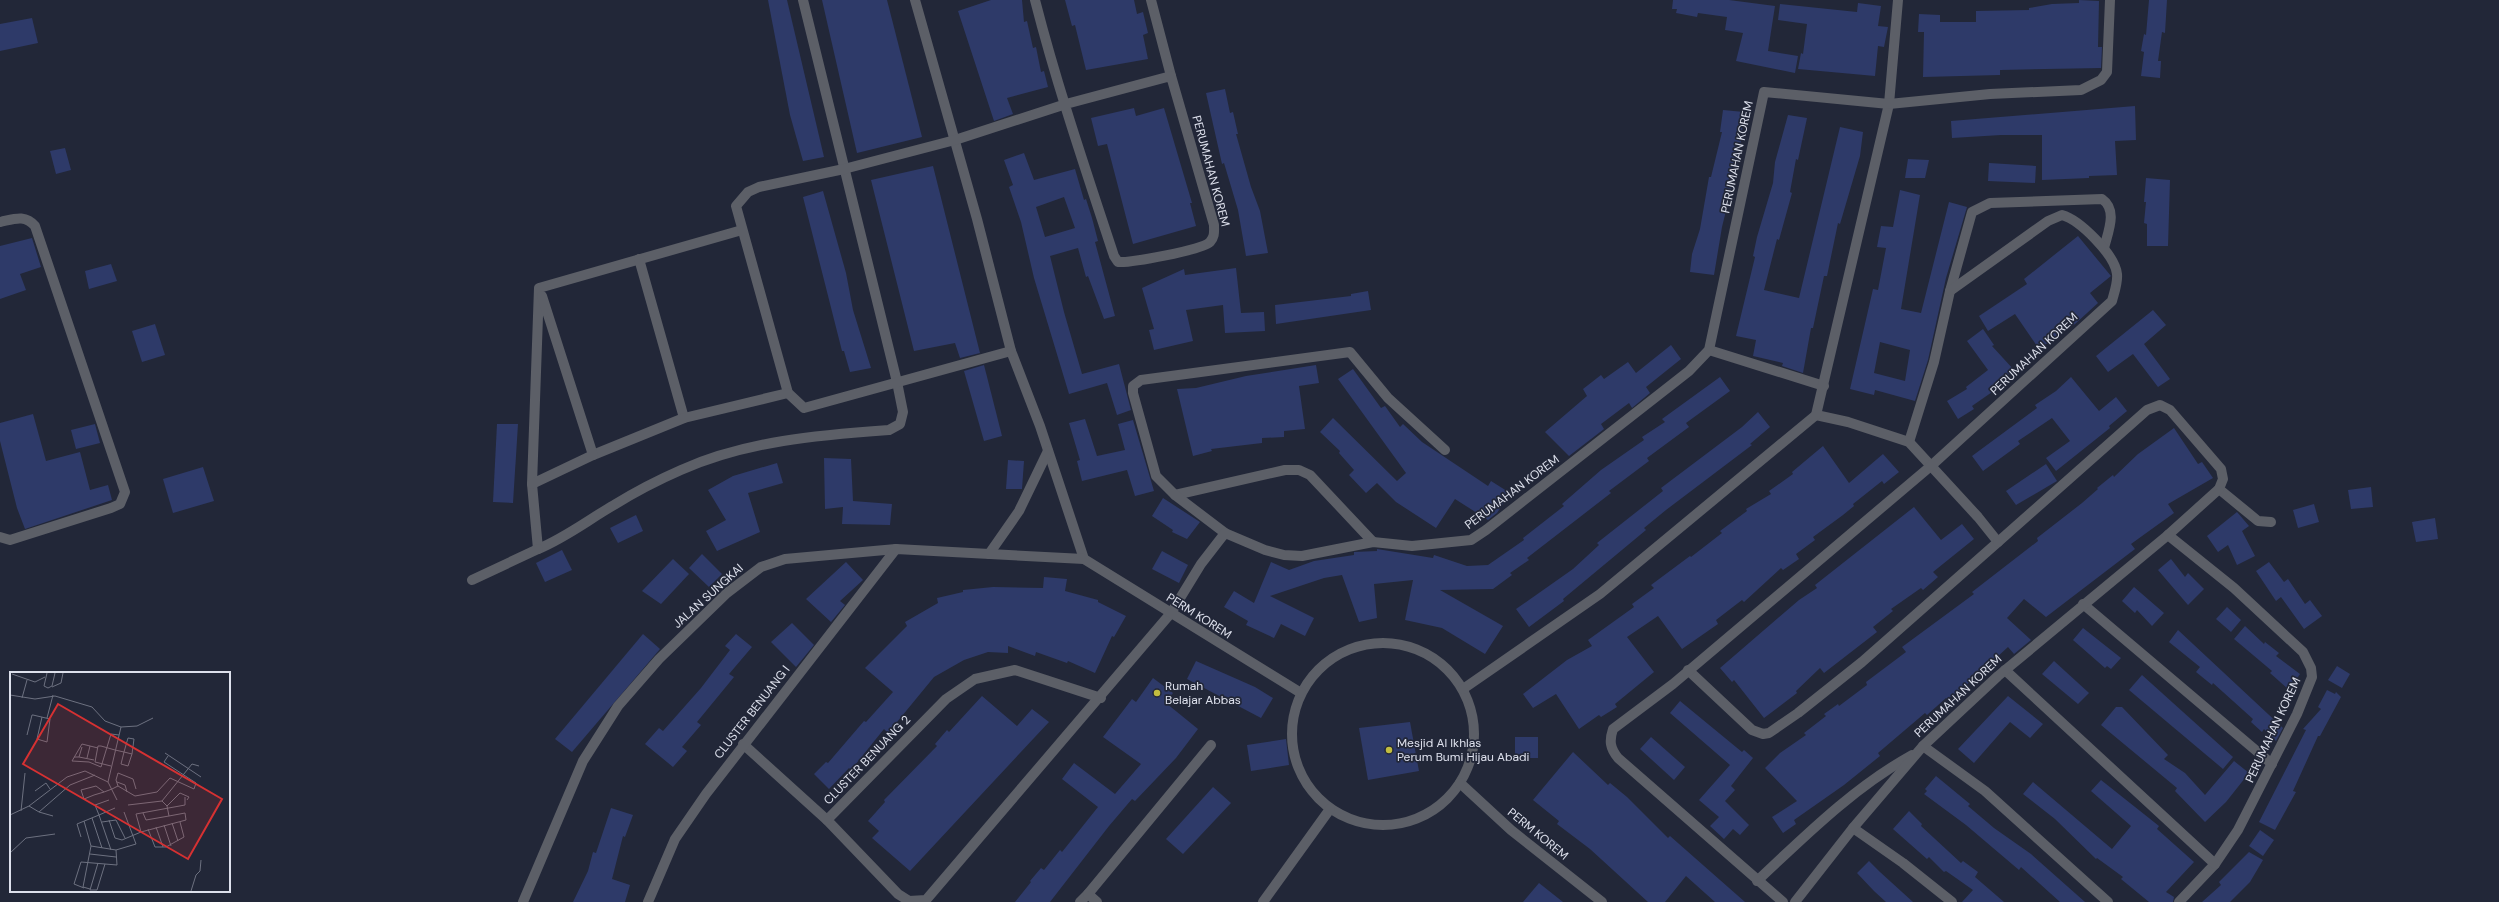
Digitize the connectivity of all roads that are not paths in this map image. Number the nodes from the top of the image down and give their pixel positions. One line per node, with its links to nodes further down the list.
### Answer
1 (803, 0): 11 (street)
2 (915, 0): 10 (street)
3 (1034, 0): 8 (street, PERUMAHAN KOREM)
4 (1151, 0): 7 (street)
5 (1898, 0): 9 (street)
6 (2110, 0): 9 (street, PERUMAHAN KOREM)
7 (1172, 76): 8 (street); 8 (street, PERUMAHAN KOREM)
8 (1066, 104): 10 (street)
9 (1889, 104): 20 (street, PERUMAHAN KOREM); 23 (street)
10 (955, 140): 11 (street); 21 (street)
11 (844, 169): 15 (street); 22 (street)
12 (2060, 200): 13 (street); 16 (street); 19 (street)
13 (2062, 215): 16 (street, PERUMAHAN KOREM); 19 (street)
14 (0, 222): 38 (street)
15 (742, 230): 17 (street); 24 (street)
16 (2104, 248): 31 (street, PERUMAHAN KOREM)
17 (639, 259): 18 (street); 26 (street)
18 (539, 288): 30 (street); 32 (street)
19 (1950, 291): 27 (street)
20 (1709, 350): 23 (street); 39 (street, PERUMAHAN KOREM)
21 (1011, 351): 22 (street); 29 (street)
22 (897, 382): 24 (street); 41 (street)
23 (1824, 386): 25 (street)
24 (788, 394): 26 (street)
25 (1816, 415): 27 (street); 50 (street)
26 (684, 418): 30 (street)
27 (1909, 442): 31 (street)
28 (1445, 450): 34 (street, PERUMAHAN KOREM)
29 (1048, 451): 43 (street); 44 (street)
30 (593, 455): 32 (street)
31 (1932, 465): 40 (street); 48 (street, PERUMAHAN KOREM)
32 (532, 484): 41 (street)
33 (2219, 489): 35 (street); 37 (street, PERUMAHAN KOREM); 40 (street)
34 (1175, 495): 36 (street, PERUMAHAN KOREM); 39 (street)
35 (2271, 522)
36 (1225, 533): 39 (street, PERUMAHAN KOREM); 47 (street)
37 (2168, 535): 46 (street, PERUMAHAN KOREM); 56 (street, PERUMAHAN KOREM)
38 (0, 537)
39 (1373, 542)
40 (1998, 542): 48 (street)
41 (538, 549): 45 (street)
42 (896, 549): 43 (street, JALAN SUNGKAI); 53 (street, CLUSTER BENUANG I); 64 (street, JALAN SUNGKAI)
43 (989, 554): 44 (street, JALAN SUNGKAI)
44 (1084, 559): 47 (street, PERM KOREM)
45 (472, 580)
46 (2083, 604): 49 (street, PERUMAHAN KOREM); 56 (street)
47 (1172, 613): 51 (street, PERM KOREM); 52 (street)
48 (1688, 670): 62 (street, PERUMAHAN KOREM)
49 (2005, 670): 55 (street, PERUMAHAN KOREM); 61 (street)
50 (1463, 689): 51 (street); 57 (street)
51 (1301, 693): 58 (street)
52 (1101, 698): 59 (street, CLUSTER BENUANG 2); 59 (street, CLUSTER BENUANG 2)
53 (743, 744): 59 (street); 65 (street, CLUSTER BENUANG I)
54 (1211, 745): 63 (street)
55 (1921, 748): 60 (street, PERUMAHAN KOREM); 62 (street); 73 (street)
56 (2272, 764): 61 (street, PERUMAHAN KOREM)
57 (1460, 783): 58 (street); 69 (street, PERM KOREM)
58 (1330, 809): 68 (street)
59 (827, 820)
60 (1853, 828): 71 (street, PERUMAHAN KOREM); 72 (street)
61 (2215, 864): 74 (street, PERUMAHAN KOREM)
62 (1757, 881): 70 (street, PERUMAHAN KOREM)
63 (1088, 894): 66 (street); 67 (street)
64 (523, 902)
65 (648, 902)
66 (1080, 902)
67 (1097, 902)
68 (1263, 902)
69 (1602, 902)
70 (1783, 902)
71 (1795, 902)
72 (1952, 902)
73 (2108, 902)
74 (2179, 902)

